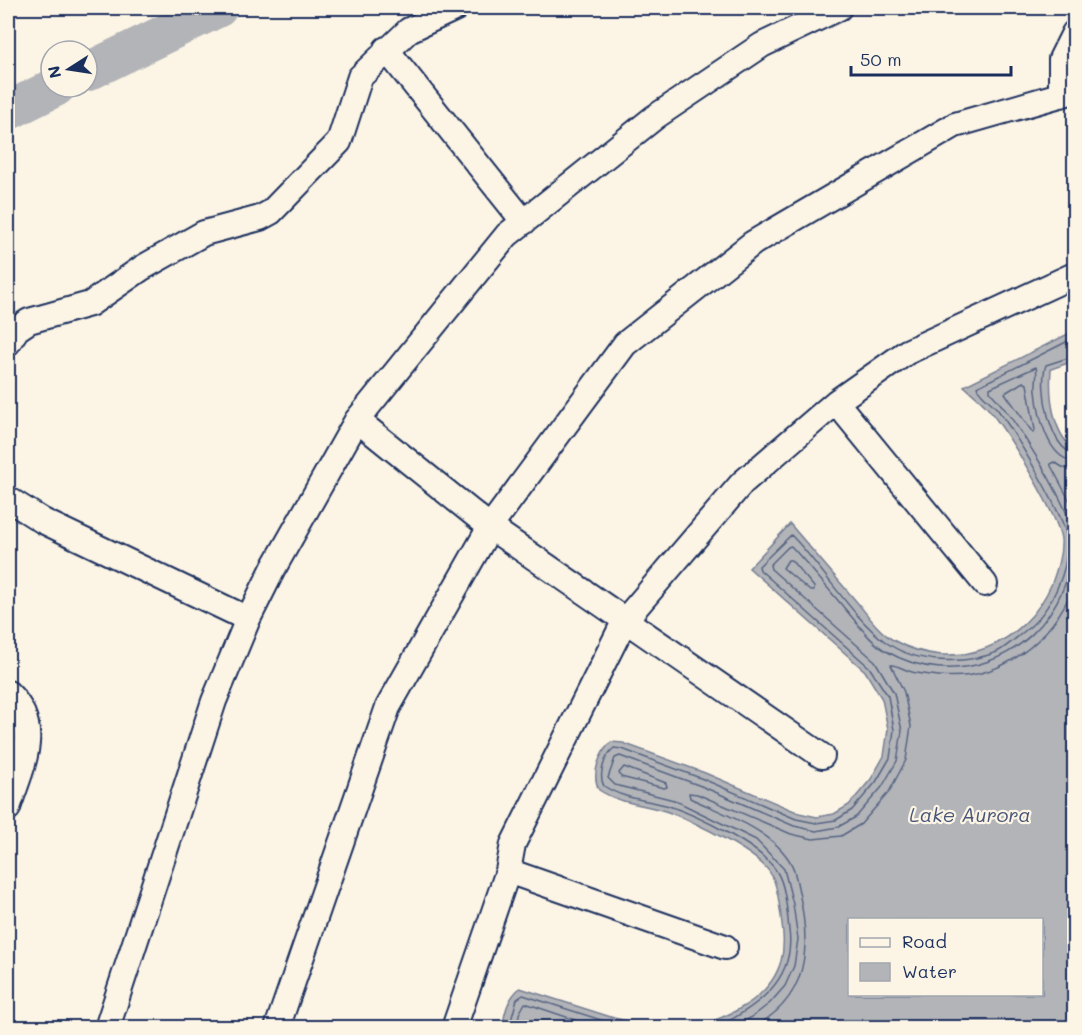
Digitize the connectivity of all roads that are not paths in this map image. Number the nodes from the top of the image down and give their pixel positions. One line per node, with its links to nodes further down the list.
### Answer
1 (456, 8): 4 (street)
2 (839, 8): 6 (street)
3 (1074, 33): 5 (street)
4 (387, 50): 6 (street); 8 (street)
5 (1068, 93): 12 (street)
6 (524, 222): 10 (street)
7 (1074, 275): 9 (street)
8 (8, 343)
9 (836, 402): 13 (street); 15 (street)
10 (357, 420): 12 (street); 14 (street)
11 (8, 499): 14 (street)
12 (490, 527): 15 (street); 22 (street)
13 (985, 584)
14 (248, 619): 21 (street)
15 (626, 620): 17 (street); 19 (street)
16 (8, 693): 18 (street)
17 (822, 756)
18 (8, 807)
19 (508, 871): 20 (street); 23 (street)
20 (725, 947)
21 (106, 1028)
22 (277, 1028)
23 (454, 1028)

